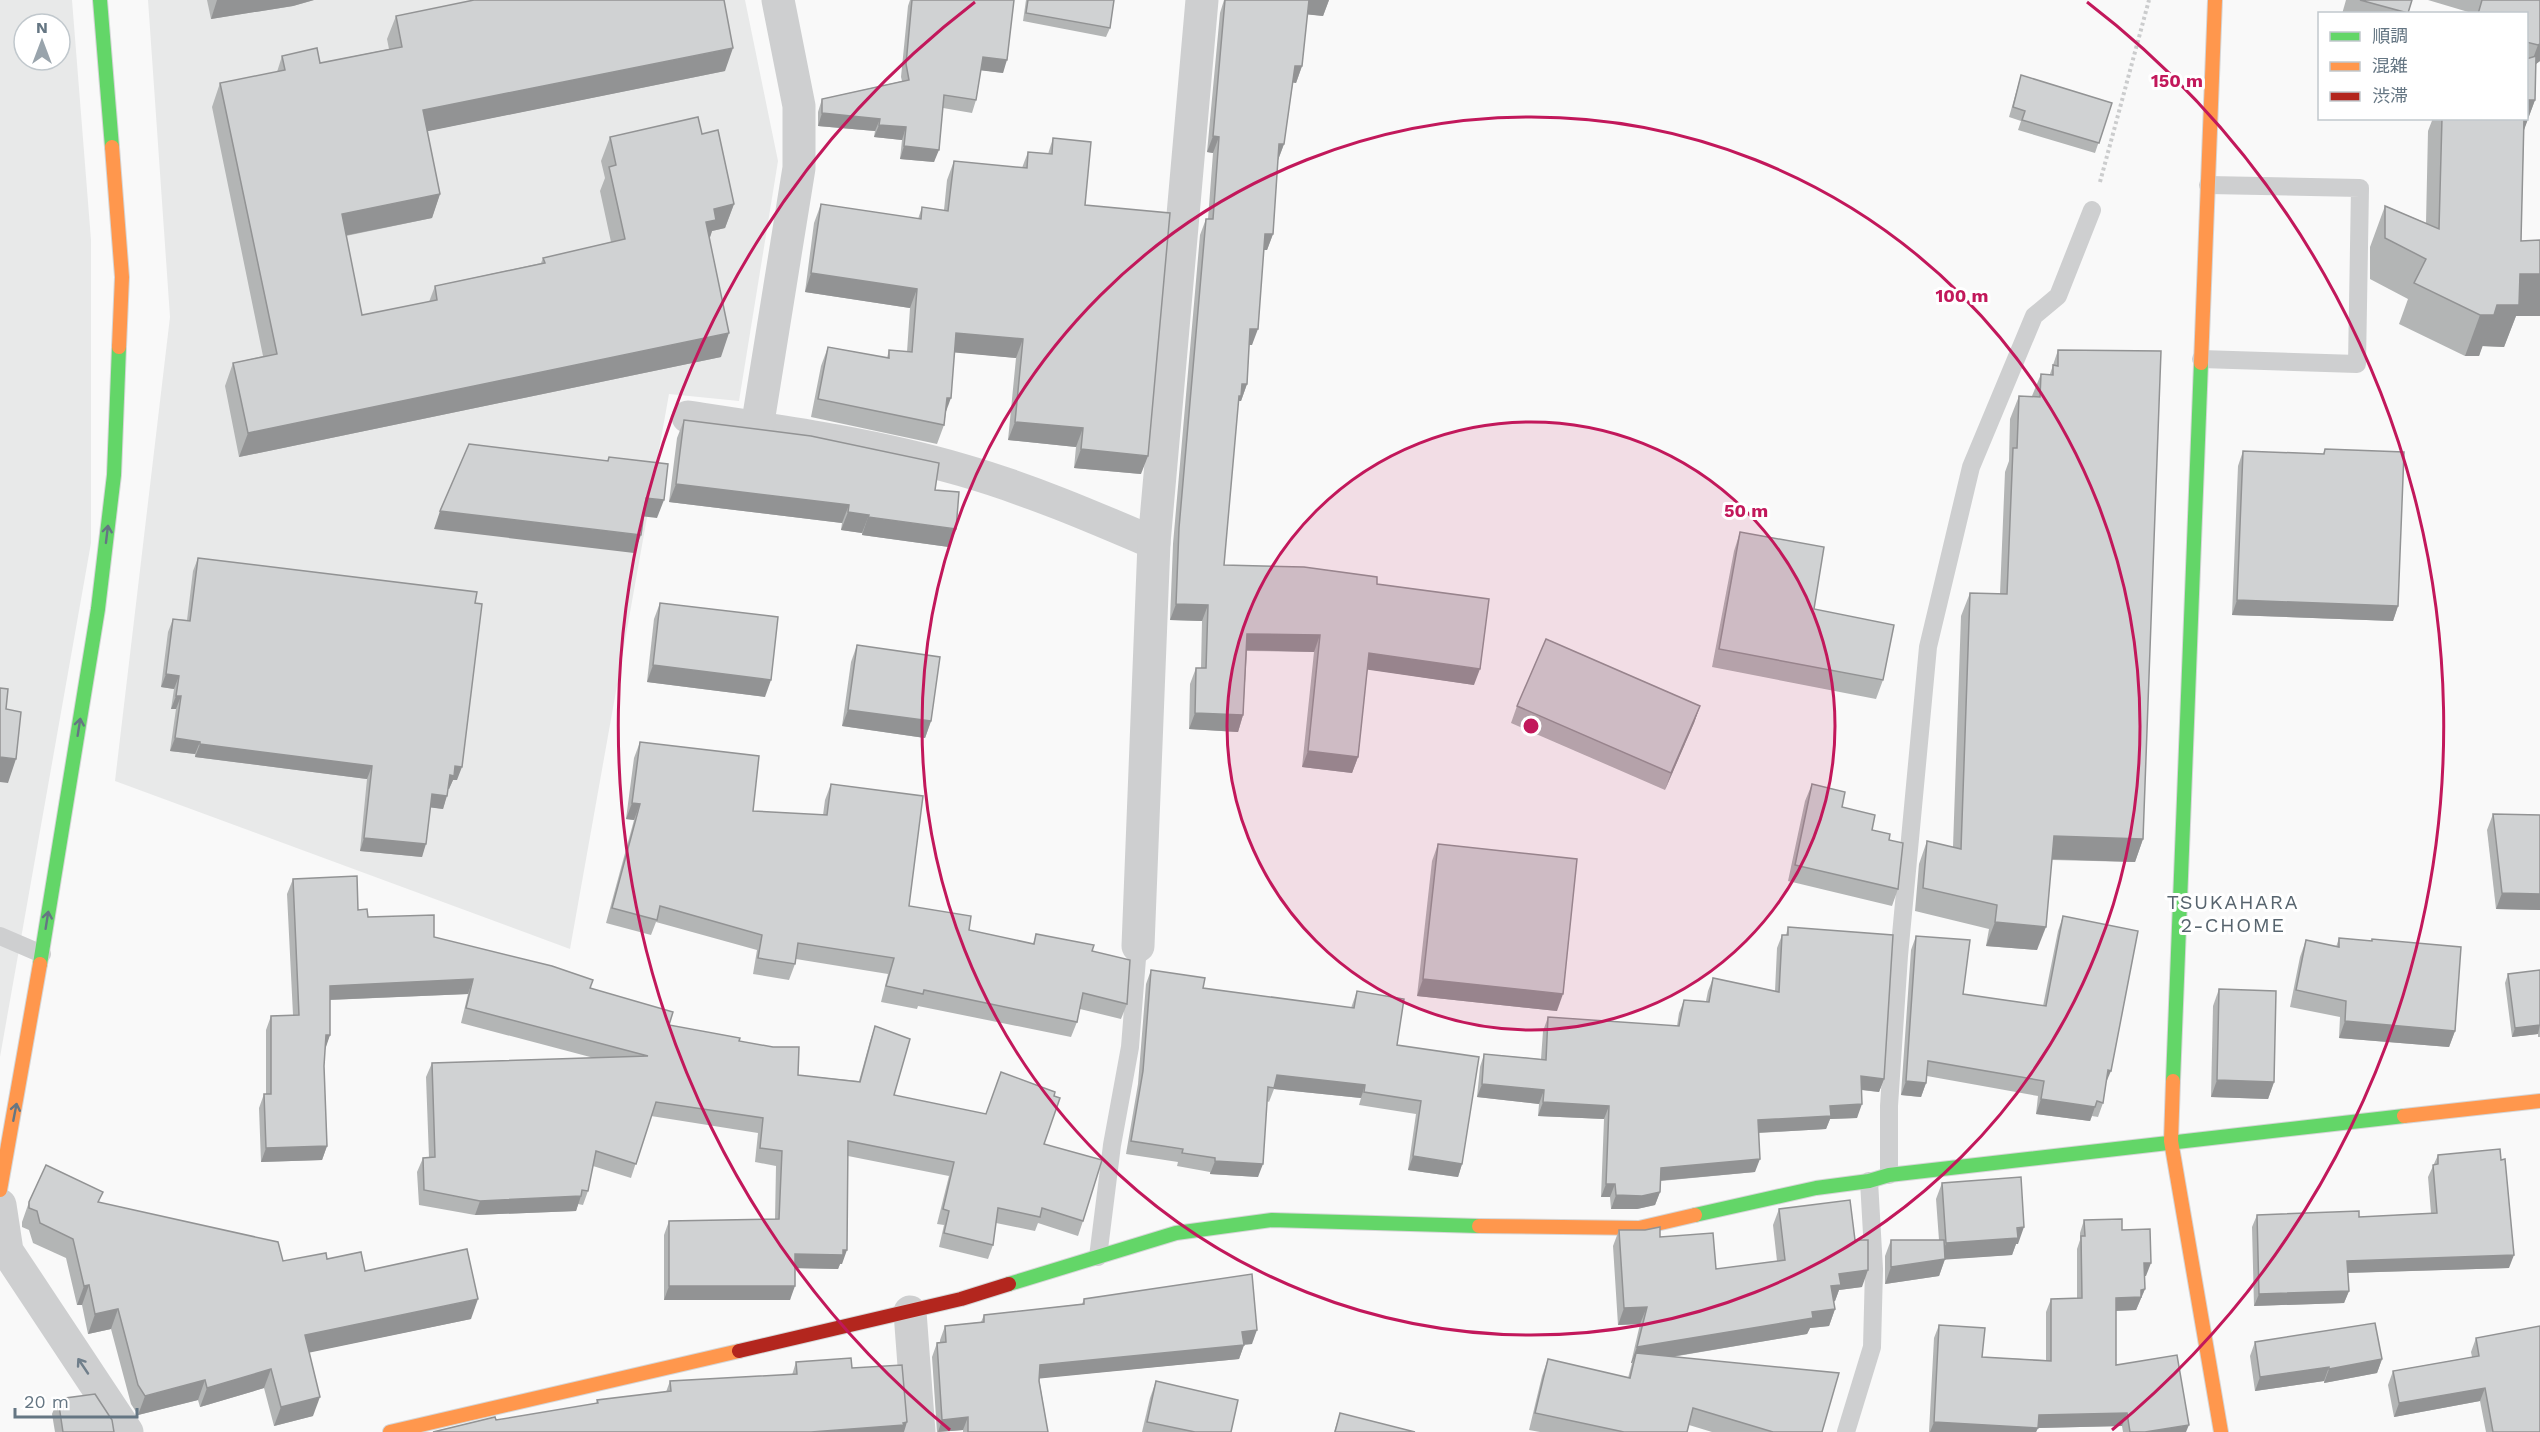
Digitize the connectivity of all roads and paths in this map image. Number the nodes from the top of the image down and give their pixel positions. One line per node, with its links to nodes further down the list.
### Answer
1 (100, 0): 14 (street, one-way to 1)
2 (778, 0): 10 (street)
3 (1202, 0): 11 (street)
4 (2149, 0): 7 (path)
5 (2215, 0): 6 (street)
6 (2208, 185): 8 (street); 8 (lane)
7 (2092, 210): 17 (lane)
8 (2201, 359): 16 (street)
9 (688, 417): 10 (street)
10 (757, 428): 11 (street)
11 (1154, 543): 13 (street)
12 (0, 936): 14 (lane)
13 (1138, 946): 21 (lane)
14 (42, 954): 19 (street, one-way to 14)
15 (2540, 1101): 16 (street)
16 (2171, 1141): 17 (street); 27 (street)
17 (1889, 1175): 18 (street)
18 (1869, 1180): 21 (street); 26 (lane)
19 (0, 1190)
20 (0, 1205): 23 (street, one-way to 20)
21 (1098, 1257): 22 (street)
22 (909, 1312): 24 (street); 25 (street)
23 (127, 1432)
24 (390, 1432)
25 (919, 1432)
26 (1846, 1432)
27 (2221, 1432)

